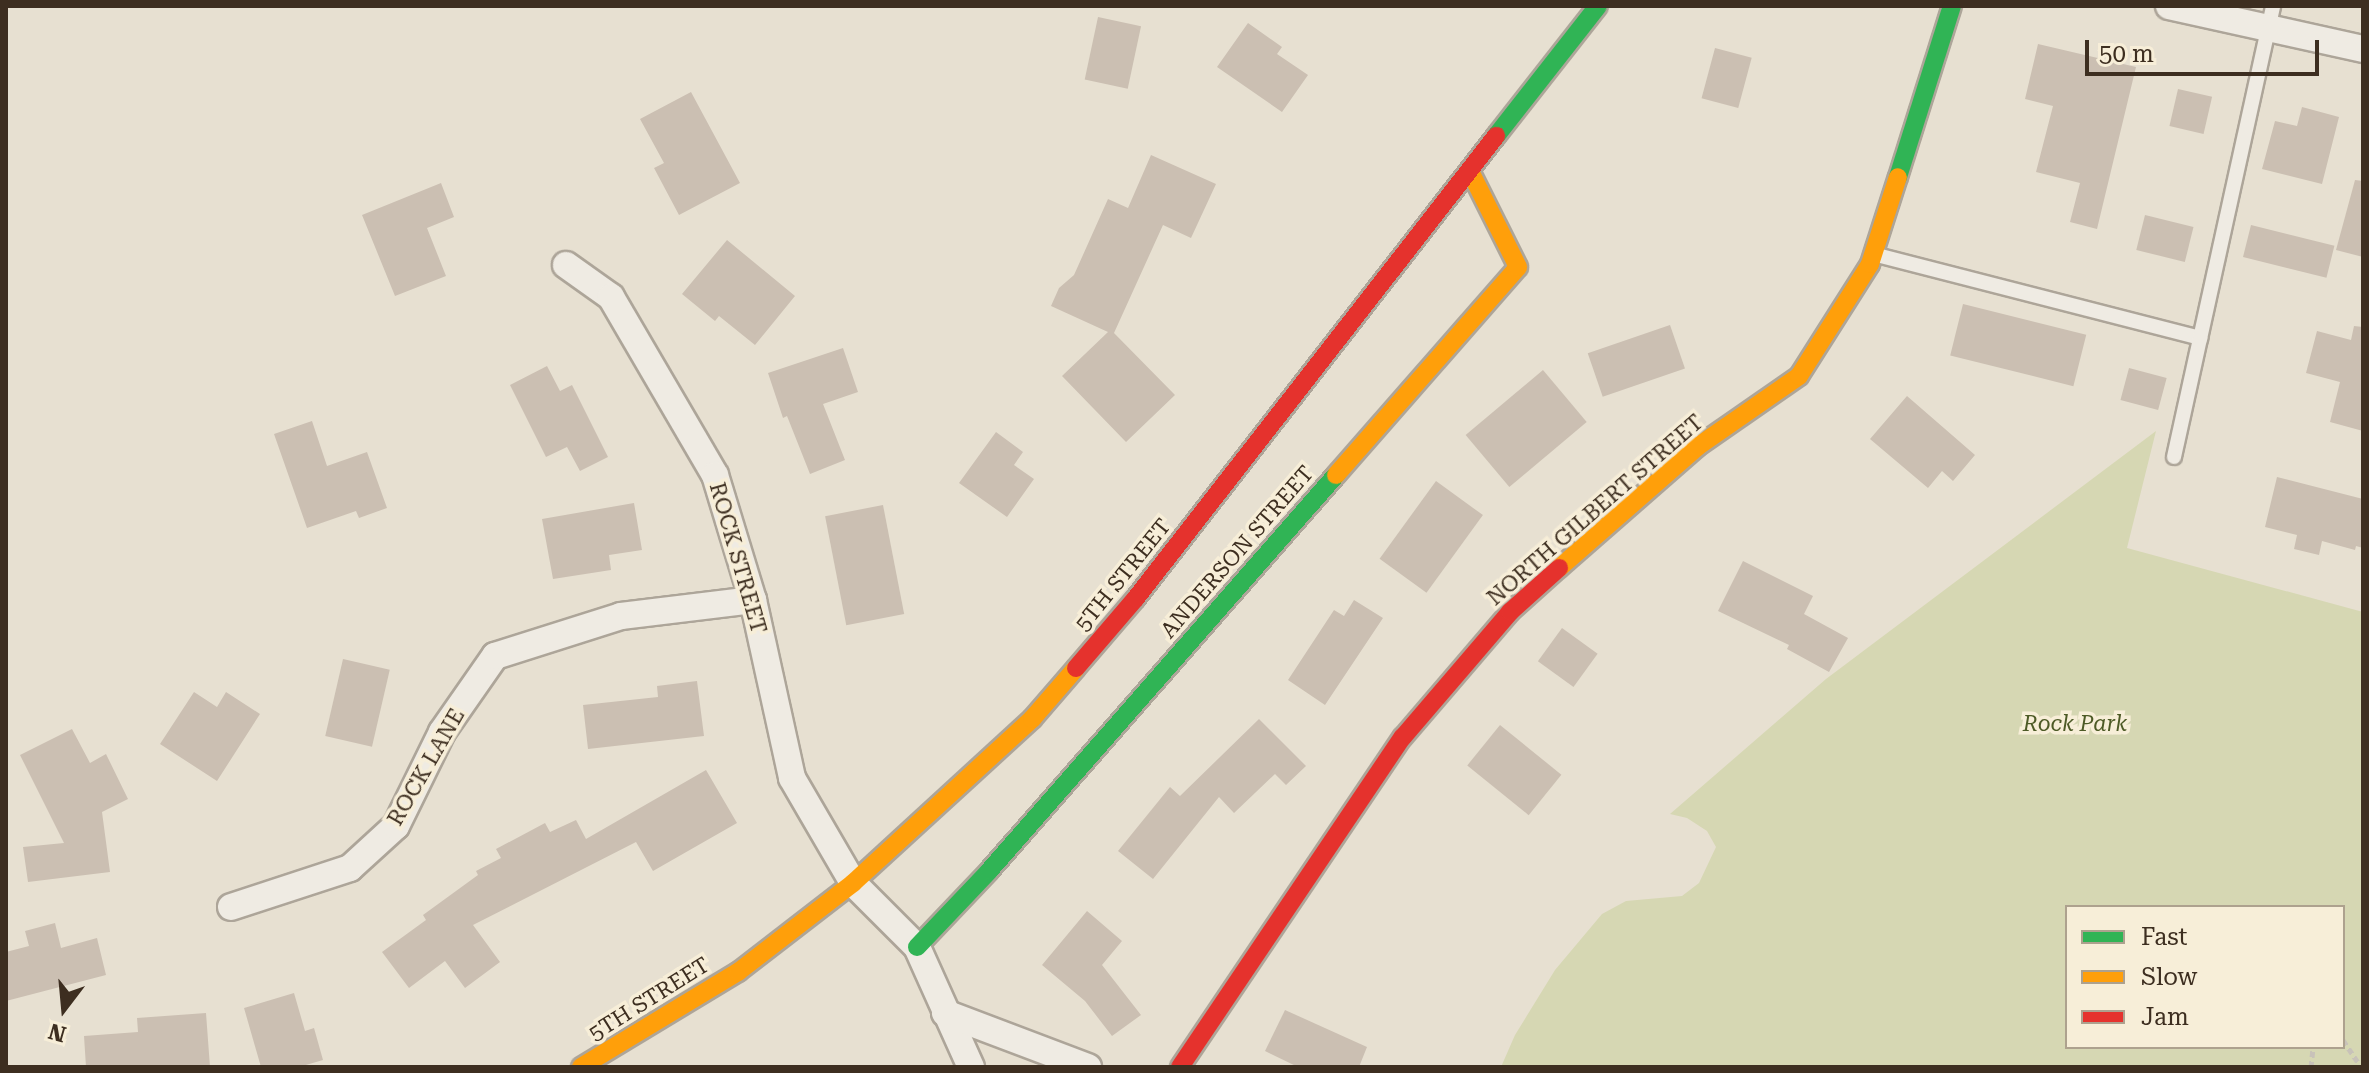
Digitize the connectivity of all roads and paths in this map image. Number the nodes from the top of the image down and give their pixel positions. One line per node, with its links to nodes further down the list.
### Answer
1 (1598, 6): 6 (street, 5TH STREET)
2 (1952, 6): 7 (street, NORTH GILBERT STREET)
3 (2169, 6): 4 (street)
4 (2271, 17): 5 (street); 9 (lane)
5 (2363, 49)
6 (1470, 171): 12 (street, 5TH STREET); 14 (street, ANDERSON STREET)
7 (1873, 254): 9 (lane); 20 (street, NORTH GILBERT STREET)
8 (566, 265): 11 (street, ROCK STREET)
9 (2200, 338): 10 (lane)
10 (2174, 457)
11 (753, 600): 12 (street, ROCK STREET); 13 (street, ROCK LANE)
12 (853, 883): 14 (street, ROCK STREET); 17 (street, 5TH STREET)
13 (231, 907)
14 (917, 947): 15 (street)
15 (945, 1013): 18 (street); 19 (street)
16 (2345, 1043): 21 (path)
17 (581, 1067)
18 (971, 1067)
19 (1088, 1067)
20 (1180, 1067)
21 (2361, 1067)

